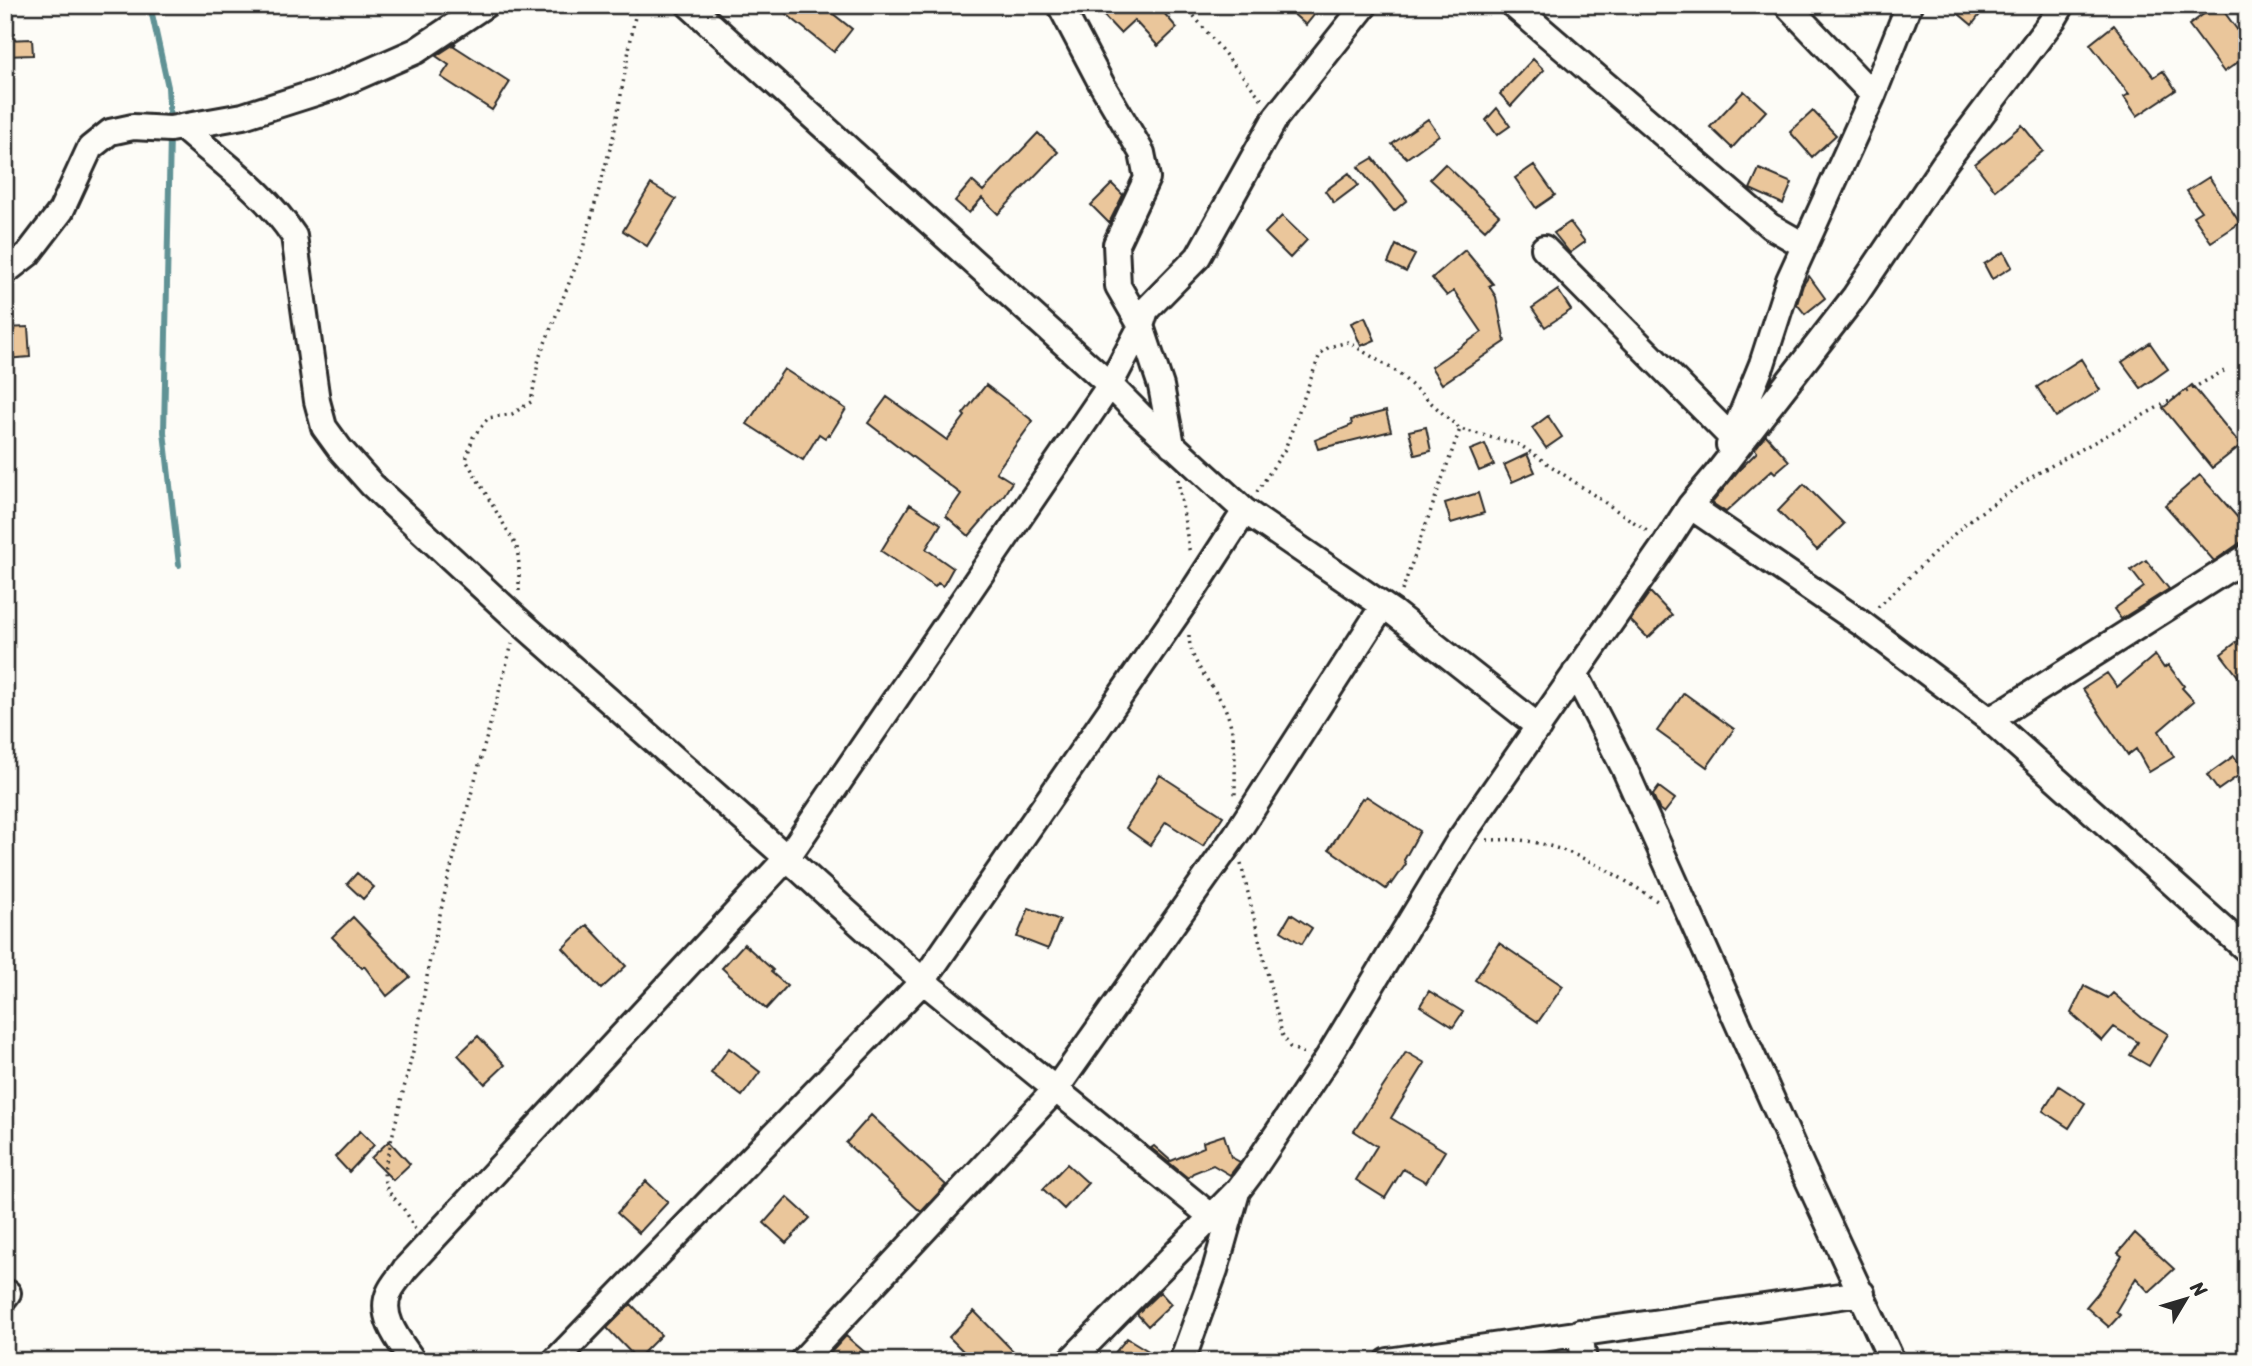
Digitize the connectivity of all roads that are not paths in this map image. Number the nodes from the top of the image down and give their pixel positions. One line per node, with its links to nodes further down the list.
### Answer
1 (485, 5): 10 (street)
2 (688, 5): 15 (street)
3 (1060, 5): 14 (street)
4 (1365, 5): 14 (street)
5 (1513, 5): 11 (street)
6 (1787, 5): 9 (street)
7 (1909, 5): 9 (street)
8 (2062, 5): 16 (street)
9 (1873, 95): 11 (street)
10 (181, 127): 13 (street); 25 (street)
11 (1805, 246): 16 (street)
12 (1544, 248): 16 (street)
13 (5, 272)
14 (1141, 326): 15 (street); 17 (street)
15 (1110, 385): 17 (street); 25 (street)
16 (1735, 442): 18 (street)
17 (1172, 445): 19 (street)
18 (1690, 506): 22 (street); 23 (street)
19 (1245, 511): 21 (street); 27 (street)
20 (2247, 557): 23 (street)
21 (1389, 610): 24 (street); 28 (street)
22 (1575, 673): 24 (street); 31 (street)
23 (1990, 720): 26 (street)
24 (1539, 727): 29 (street)
25 (787, 858): 27 (street); 33 (street)
26 (2247, 950)
27 (923, 981): 28 (street); 34 (street)
28 (1056, 1089): 30 (street); 35 (street)
29 (1238, 1190): 30 (street); 37 (street)
30 (1212, 1217): 36 (street)
31 (1861, 1293): 32 (street); 40 (street)
32 (1580, 1332): 38 (street); 39 (street)
33 (413, 1361)
34 (555, 1361)
35 (802, 1361)
36 (1070, 1361)
37 (1182, 1361)
38 (1388, 1361)
39 (1584, 1361)
40 (1892, 1361)

